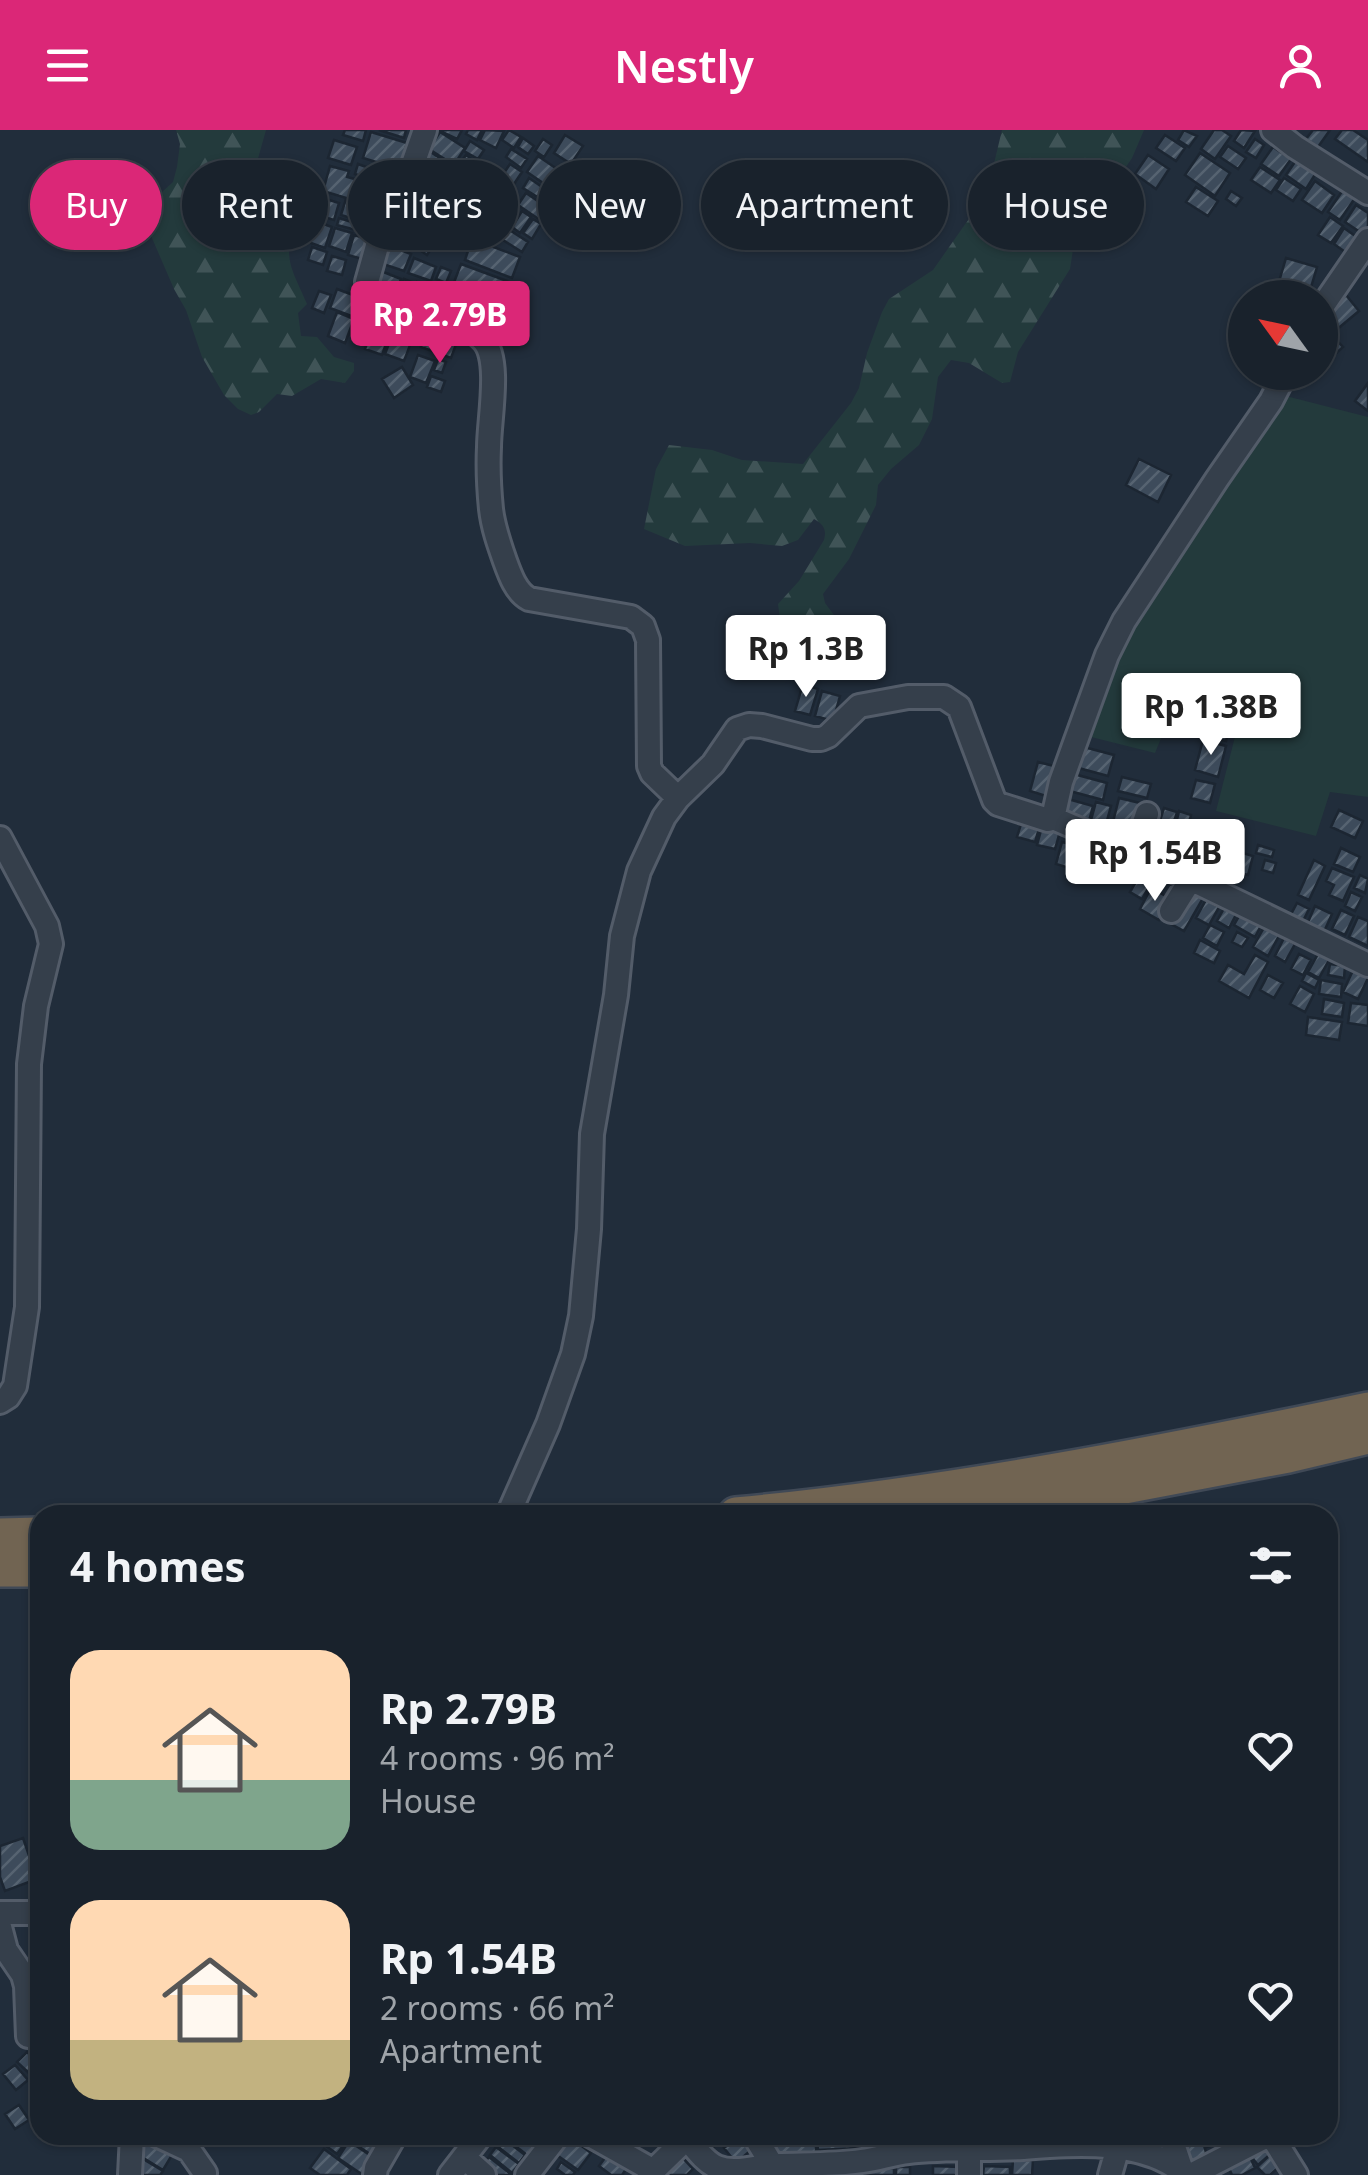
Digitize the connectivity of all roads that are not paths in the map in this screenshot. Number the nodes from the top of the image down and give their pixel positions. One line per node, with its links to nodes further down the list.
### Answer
1 (425, 130): 7 (street)
2 (1273, 130): 3 (street)
3 (1368, 193)
4 (1368, 240): 5 (street)
5 (1338, 284)
6 (1277, 390): 8 (street)
7 (678, 798): 8 (street); 19 (street)
8 (1053, 818): 9 (street)
9 (1140, 834): 10 (street); 12 (street)
10 (1176, 836)
11 (0, 838): 15 (street)
12 (1191, 879): 13 (street); 14 (street)
13 (1172, 912)
14 (1368, 965)
15 (10, 1355): 16 (street)
16 (0, 1402)
17 (1368, 1410): 20 (highway)
18 (1368, 1436): 21 (highway)
19 (512, 1505)
20 (839, 1505)
21 (1026, 1505)
22 (30, 1535): 23 (highway)
23 (0, 1536)
24 (0, 1569): 25 (highway)
25 (30, 1569)
26 (0, 1914): 27 (street)
27 (30, 1914)
28 (0, 1927): 29 (street)
29 (28, 2036)
30 (132, 2145): 53 (street)
31 (178, 2145): 50 (street)
32 (389, 2145): 54 (street)
33 (473, 2145): 48 (street)
34 (550, 2145): 56 (street)
35 (606, 2145): 51 (street)
36 (678, 2145): 51 (street)
37 (693, 2145): 47 (street)
38 (760, 2145): 47 (street)
39 (1035, 2145): 45 (street)
40 (1100, 2145): 44 (street)
41 (1174, 2145): 52 (street)
42 (1248, 2145): 52 (street)
43 (1276, 2145): 59 (street)
44 (1118, 2147): 52 (street); 58 (street)
45 (969, 2148): 46 (street); 57 (street)
46 (919, 2154): 49 (street)
47 (772, 2164): 49 (street)
48 (457, 2166): 55 (street)
49 (865, 2168)
50 (206, 2173)
51 (651, 2173)
52 (1186, 2174)
53 (130, 2175)
54 (375, 2175)
55 (484, 2175)
56 (526, 2175)
57 (969, 2175)
58 (1110, 2175)
59 (1296, 2175)

